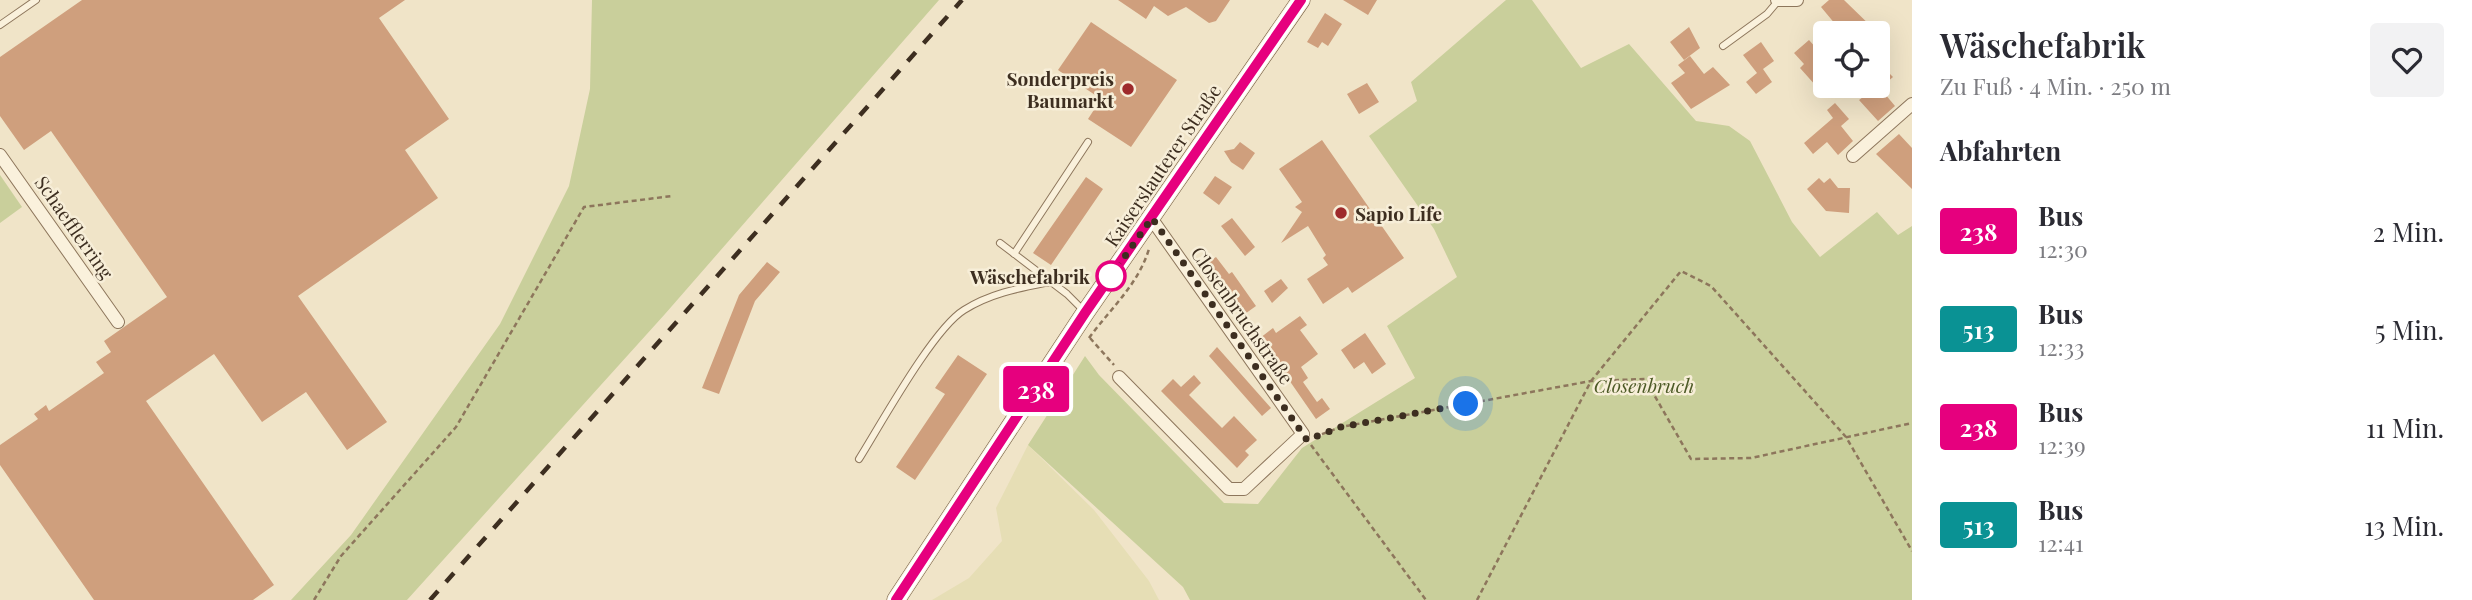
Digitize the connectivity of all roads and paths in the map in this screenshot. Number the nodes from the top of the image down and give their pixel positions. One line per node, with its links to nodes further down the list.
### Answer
1 (36, 0): 5 (lane)
2 (1301, 0): 12 (main road, Kaiserslauterer Straße)
3 (1778, 0): 4 (street); 6 (lane)
4 (1797, 0)
5 (0, 25)
6 (1723, 46)
7 (1912, 104): 10 (street)
8 (1088, 142): 14 (lane)
9 (0, 155): 17 (street, Schaefflerring)
10 (1853, 156)
11 (672, 196): 25 (path)
12 (1156, 224): 16 (main road, Kaiserslauterer Straße); 18 (path); 19 (street, Closenbruchstraße)
13 (1000, 243): 14 (lane)
14 (1014, 254): 15 (lane)
15 (1050, 282): 16 (lane); 23 (lane)
16 (1085, 313): 18 (path); 26 (main road, Kaiserslauterer Straße)
17 (118, 322)
18 (1089, 337): 19 (path)
19 (1119, 377)
20 (1591, 381): 22 (path); 22 (path); 27 (path); 28 (path)
21 (1912, 423): 22 (path)
22 (1846, 438): 24 (path)
23 (859, 459)
24 (1912, 551)
25 (314, 600)
26 (896, 600)
27 (1426, 600)
28 (1477, 600)

